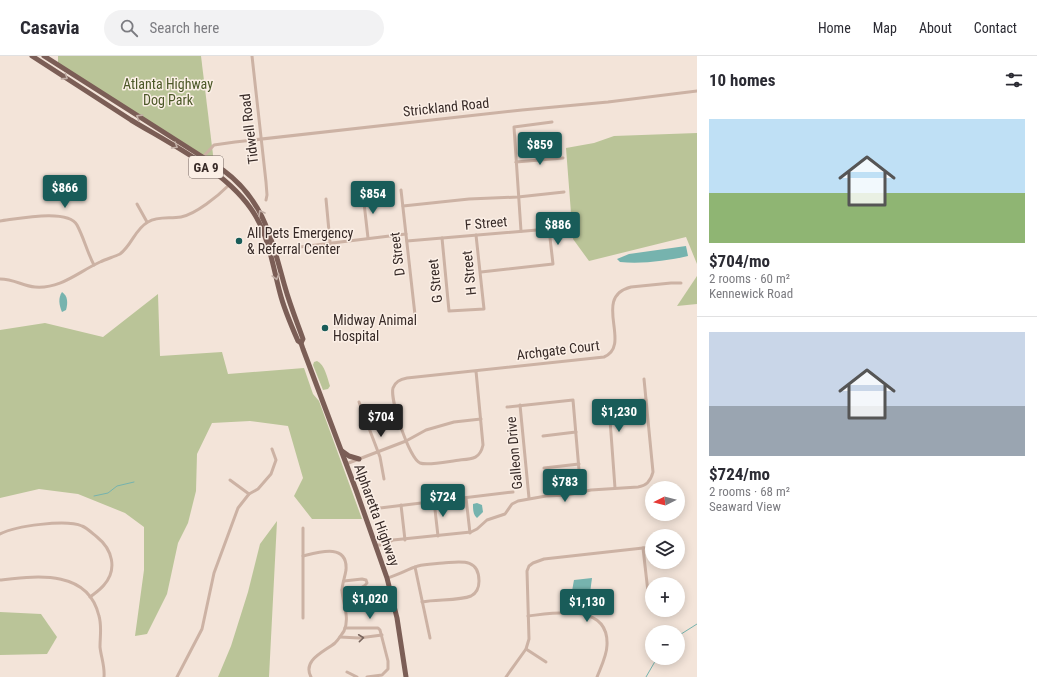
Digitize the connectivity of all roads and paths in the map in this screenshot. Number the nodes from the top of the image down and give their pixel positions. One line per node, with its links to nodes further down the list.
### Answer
1 (32, 56): 10 (main road, GA 9, one-way to 10)
2 (44, 56): 7 (main road, GA 9, one-way to 2)
3 (252, 56): 6 (street, Tidwell Road)
4 (697, 91): 6 (street, Strickland Road)
5 (552, 122): 9 (street)
6 (262, 138): 7 (street, Strickland Road); 17 (street, Tidwell Road)
7 (202, 157): 10 (street); 32 (main road, GA 9, one-way to 7)
8 (563, 158): 9 (street)
9 (516, 162): 15 (street)
10 (200, 163): 11 (main road, GA 9)
11 (229, 185): 21 (street); 31 (main road, GA 9)
12 (401, 190): 19 (street, D Street)
13 (564, 192): 15 (street, F Street)
14 (362, 194): 27 (street)
15 (518, 197): 19 (street, F Street); 24 (street)
16 (326, 199): 30 (street)
17 (266, 200)
18 (137, 204): 21 (street)
19 (403, 206): 25 (street, D Street)
20 (0, 221): 33 (street)
21 (147, 222): 33 (street)
22 (568, 226): 23 (street, F Street)
23 (549, 229): 24 (street, F Street); 34 (street)
24 (521, 231): 26 (street, F Street)
25 (406, 234): 27 (street); 29 (street, D Street)
26 (476, 235): 28 (street, F Street); 34 (street, H Street)
27 (368, 238): 30 (street)
28 (442, 238): 29 (street, F Street); 37 (street, G Street)
29 (407, 241): 38 (street, D Street)
30 (330, 242): 32 (street)
31 (269, 250): 32 (street); 39 (main road, GA 9, one-way to 39)
32 (275, 250): 39 (main road, GA 9)
33 (94, 265): 35 (street)
34 (481, 272): 37 (street, H Street)
35 (0, 279)
36 (681, 283): 40 (street, Archgate Court)
37 (484, 309)
38 (415, 315)
39 (301, 343): 51 (main road, Alpharetta Highway / GA 9)
40 (476, 371): 46 (street, Archgate Court); 49 (street, Archgate Court)
41 (644, 379): 42 (street)
42 (646, 400): 60 (street); 60 (street)
43 (359, 402): 52 (street)
44 (520, 405): 45 (street); 47 (street); 64 (street, Galleon Drive)
45 (507, 407)
46 (481, 419): 49 (street); 49 (street, Archgate Court)
47 (576, 432): 48 (street); 55 (street)
48 (543, 436)
49 (406, 441): 52 (street)
50 (272, 449): 62 (street)
51 (341, 450): 53 (main road); 54 (main road, Alpharetta Highway / GA 9)
52 (378, 451): 53 (street); 58 (street)
53 (359, 459): 54 (street)
54 (346, 464): 73 (main road, Alpharetta Highway / GA 9)
55 (579, 464): 56 (street); 57 (street)
56 (544, 468)
57 (580, 470)
58 (384, 479)
59 (230, 480): 62 (street)
60 (615, 488): 64 (street)
61 (512, 492): 63 (street)
62 (249, 494): 94 (street)
63 (466, 498): 65 (street); 69 (street)
64 (529, 498): 69 (street)
65 (434, 501): 66 (street); 71 (street)
66 (401, 505): 67 (street); 72 (street)
67 (380, 508)
68 (303, 528): 75 (street)
69 (470, 533): 71 (street)
70 (0, 534): 82 (street)
71 (438, 536): 72 (street)
72 (406, 540): 73 (street)
73 (376, 545): 78 (main road, Alpharetta Highway / GA 9)
74 (643, 548): 77 (street); 84 (street)
75 (303, 556): 80 (street); 85 (street)
76 (415, 568): 78 (street); 83 (street); 83 (street)
77 (646, 577)
78 (387, 578): 98 (main road, Alpharetta Highway / GA 9)
79 (0, 580): 82 (street)
80 (344, 580): 81 (street); 81 (street)
81 (342, 590): 86 (street)
82 (90, 597): 93 (street)
83 (422, 602): 89 (street)
84 (528, 616): 90 (street); 100 (street)
85 (304, 618)
86 (345, 628): 87 (street); 88 (street)
87 (382, 634): 88 (street, one-way to 87); 97 (street)
88 (340, 637): 95 (street)
89 (430, 638)
90 (526, 649): 91 (street); 99 (street)
91 (546, 662)
92 (347, 672): 96 (street)
93 (104, 677)
94 (176, 677)
95 (311, 677)
96 (357, 677)
97 (367, 677)
98 (406, 677)
99 (506, 677)
100 (597, 677)

